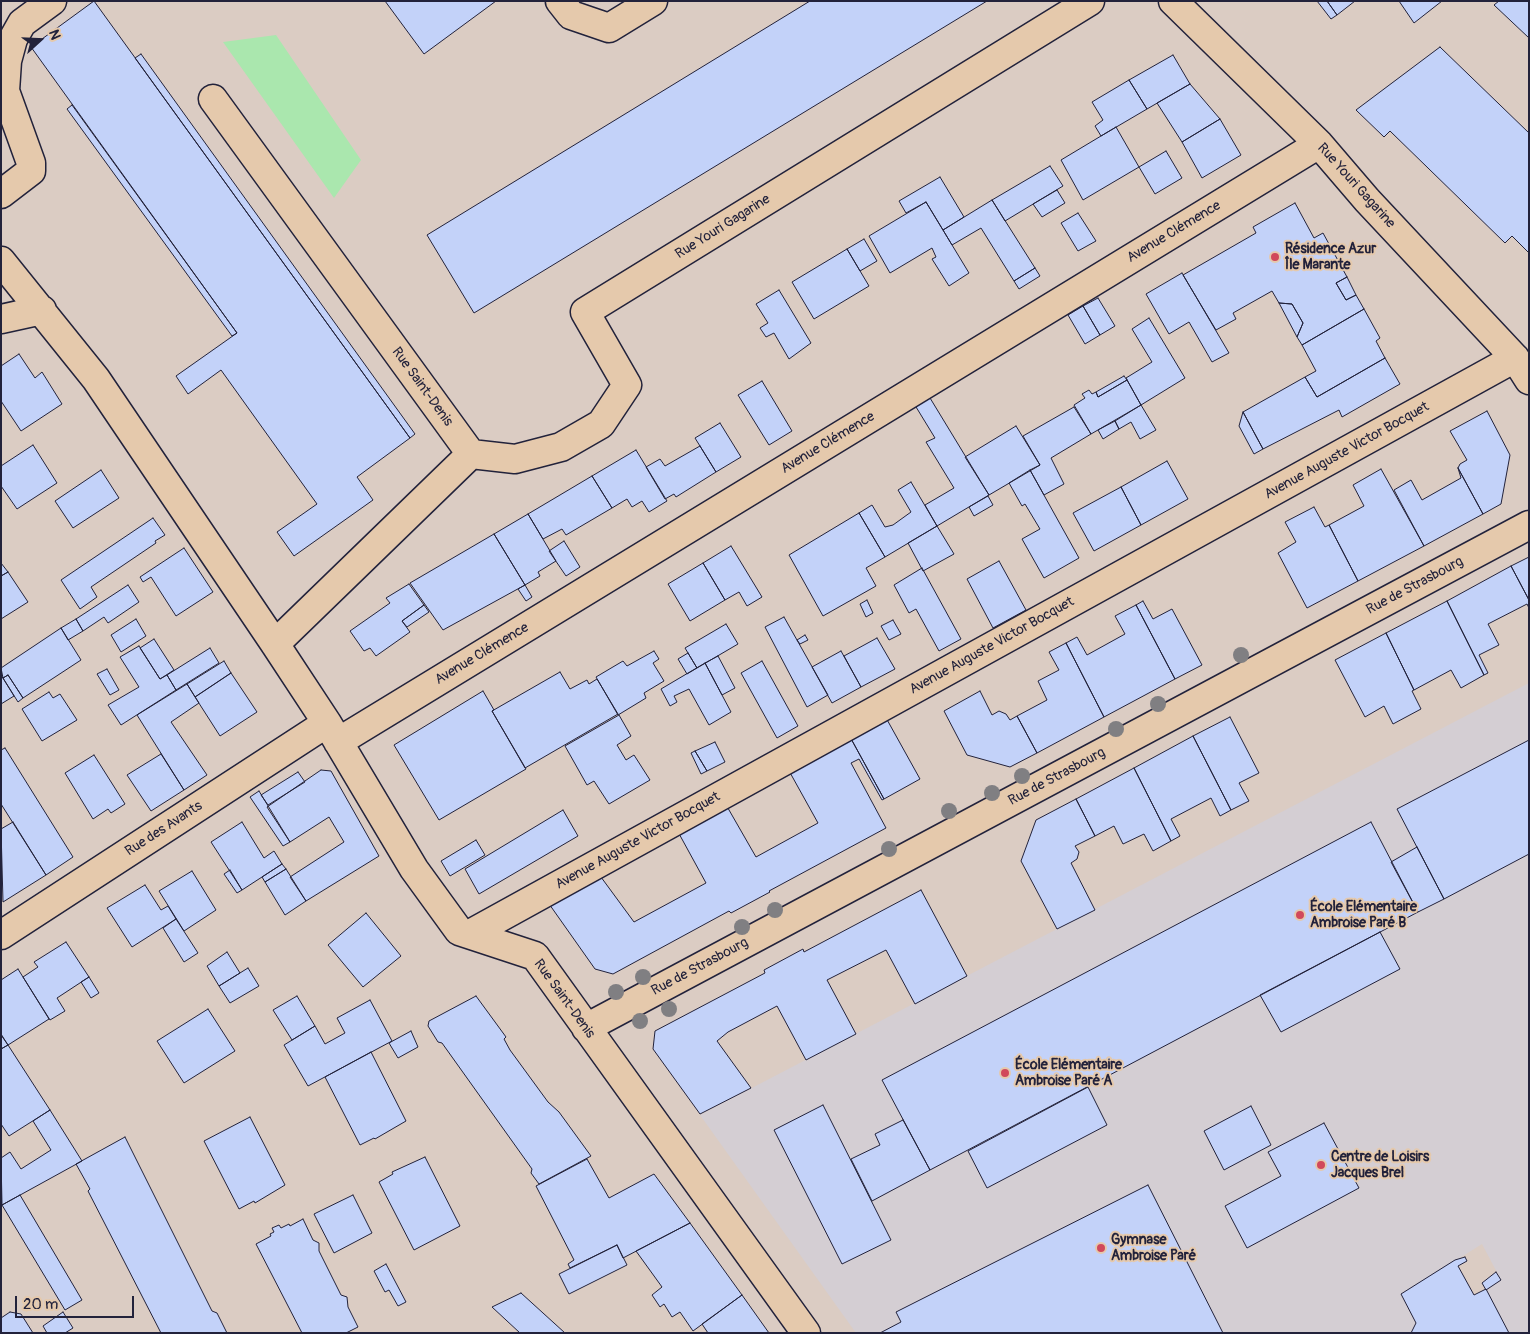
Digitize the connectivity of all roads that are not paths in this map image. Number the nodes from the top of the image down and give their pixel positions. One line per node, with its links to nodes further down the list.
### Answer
1 (52, 1): 8 (street)
2 (560, 1): 3 (street)
3 (653, 1)
4 (1090, 1): 13 (street, Rue Youri Gagarine)
5 (1173, 1): 7 (street, Rue Youri Gagarine)
6 (213, 99): 13 (street, Rue Saint-Denis)
7 (1319, 144): 12 (street, Rue Youri Gagarine); 16 (street, Avenue Clémence)
8 (1, 194)
9 (1, 260): 10 (street, Rue Saint-Denis)
10 (42, 310): 11 (street); 15 (street, Rue Saint-Denis)
11 (1, 319)
12 (1522, 369): 17 (street, Avenue Auguste Victor Bocquet)
13 (471, 454): 15 (street)
14 (1529, 526): 19 (street, Rue de Strasbourg)
15 (275, 644): 16 (street, Rue Saint-Denis)
16 (332, 733): 17 (street, Rue Saint-Denis); 18 (street, Rue des Avants)
17 (470, 934): 19 (street, Rue Saint-Denis)
18 (1, 935)
19 (586, 1028): 20 (street, Rue Saint-Denis)
20 (806, 1333)

